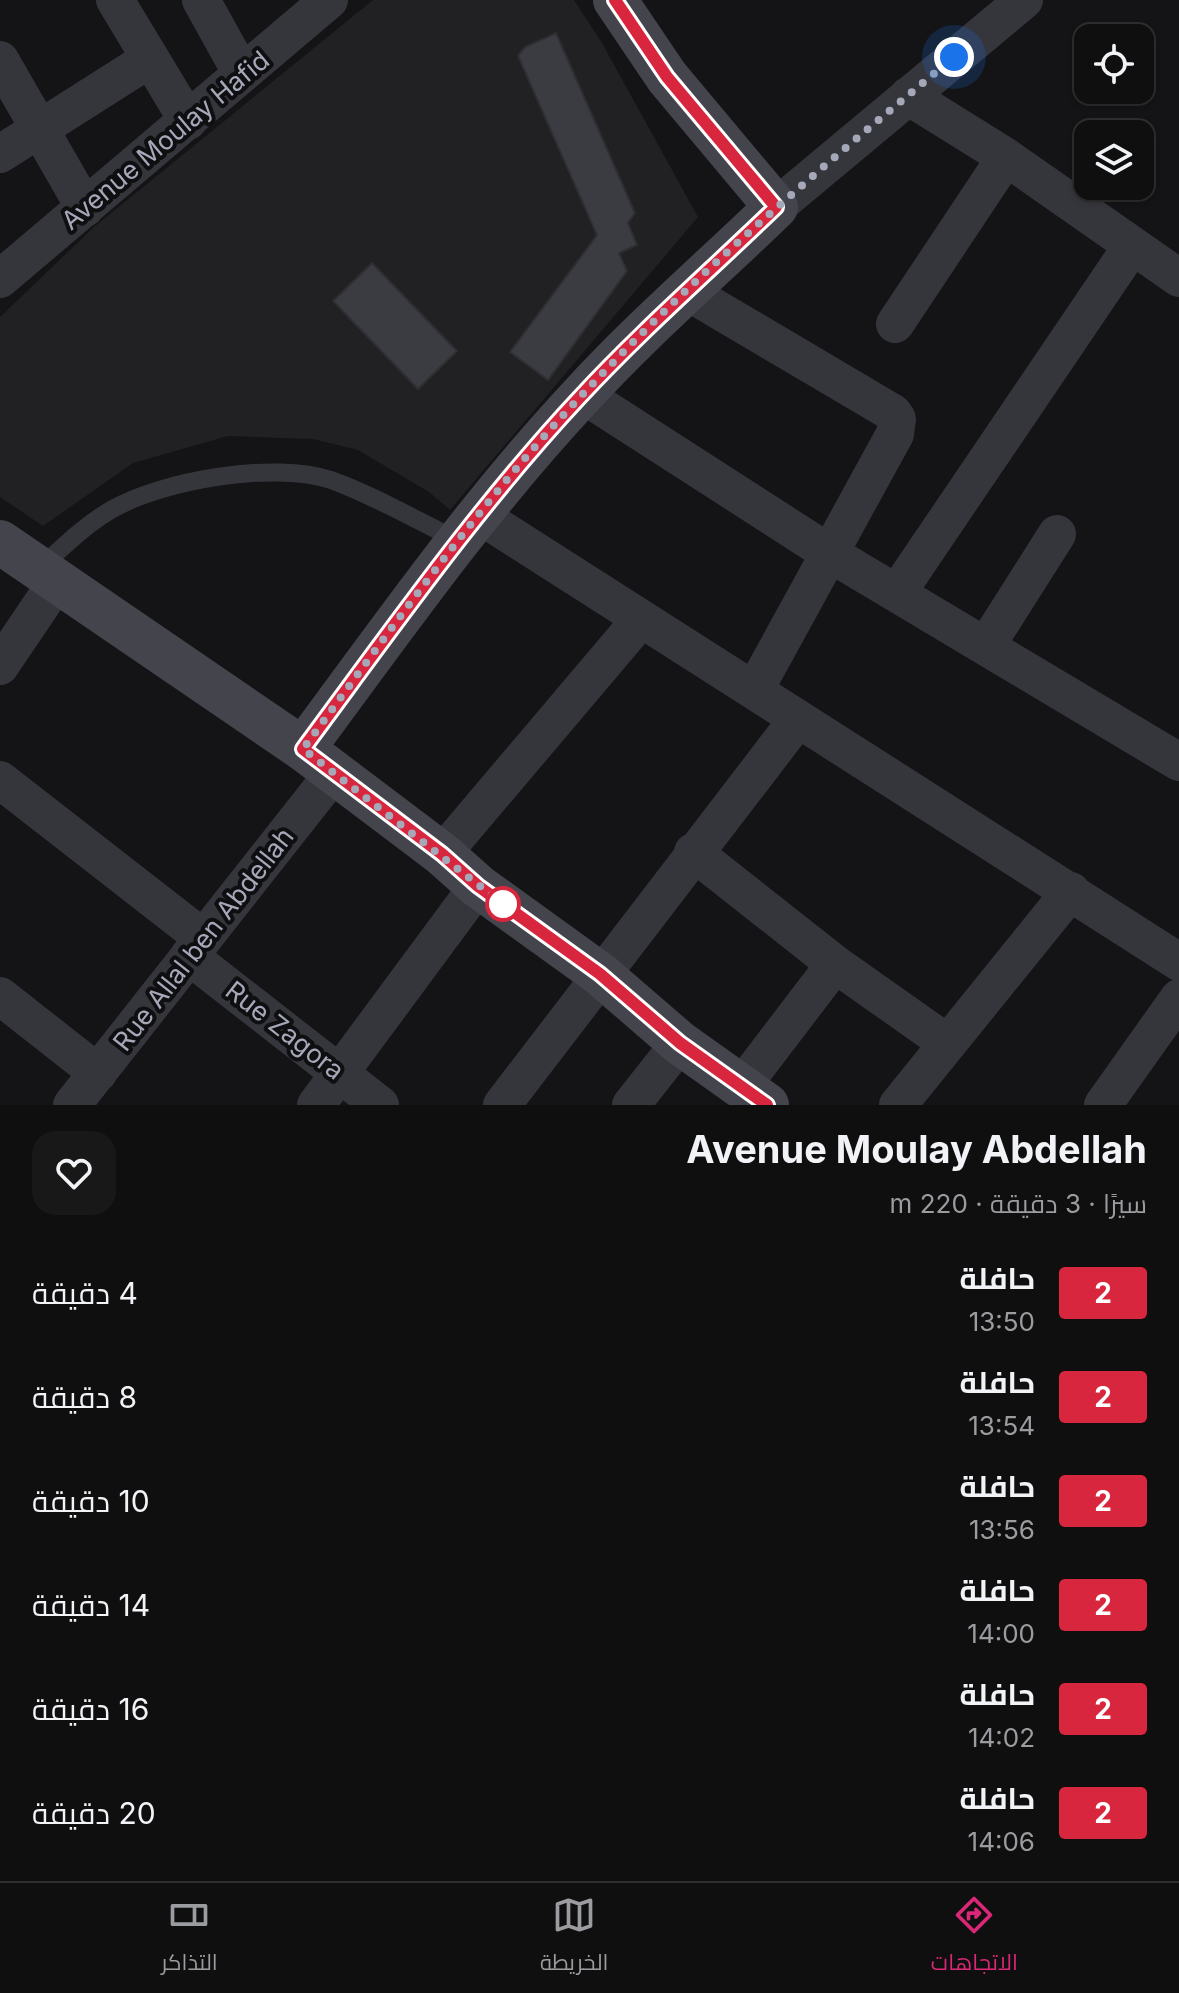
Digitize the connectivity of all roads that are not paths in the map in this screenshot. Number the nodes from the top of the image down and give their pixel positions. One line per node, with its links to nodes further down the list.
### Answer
1 (115, 0): 7 (street)
2 (201, 0): 8 (street)
3 (329, 0): 8 (street, Avenue Moulay Hafid)
4 (1024, 0): 9 (street)
5 (628, 5): 14 (street)
6 (0, 60): 11 (street)
7 (148, 60): 10 (street); 11 (street)
8 (242, 74): 10 (street, Avenue Moulay Hafid)
9 (908, 96): 13 (street); 14 (street)
10 (188, 121): 15 (street, Avenue Moulay Hafid)
11 (39, 129): 12 (street); 15 (street)
12 (0, 154)
13 (1006, 157): 16 (street); 20 (street)
14 (776, 207): 19 (street)
15 (85, 208): 18 (street, Avenue Moulay Hafid)
16 (1132, 246): 17 (street); 27 (street)
17 (1179, 278)
18 (0, 279)
19 (688, 292): 21 (street); 25 (street)
20 (895, 324)
21 (582, 394): 22 (street); 25 (street)
22 (468, 528): 26 (lane); 28 (street); 33 (street)
23 (1057, 534): 29 (street)
24 (0, 542): 26 (street)
25 (829, 553): 27 (street); 31 (street)
26 (50, 574): 30 (street); 33 (street)
27 (897, 593): 29 (street)
28 (641, 619): 31 (street); 37 (street)
29 (986, 646): 34 (street)
30 (0, 666)
31 (755, 689): 32 (street)
32 (798, 719): 36 (street); 39 (street)
33 (318, 761): 37 (street); 40 (street, Rue Allal ben Abdellah)
34 (1179, 762)
35 (0, 780): 40 (street, Rue Zagora)
36 (693, 852): 42 (street); 43 (street)
37 (442, 854): 38 (street)
38 (478, 886): 43 (street); 48 (street)
39 (1071, 891): 41 (street); 47 (street)
40 (196, 947): 48 (street, Rue Zagora); 49 (street, Rue Allal ben Abdellah)
41 (1179, 962)
42 (835, 964): 47 (street); 50 (street)
43 (600, 974): 46 (street); 54 (street)
44 (0, 996): 49 (street)
45 (1179, 998): 57 (street)
46 (680, 1043): 50 (street); 55 (street)
47 (947, 1043): 56 (street)
48 (341, 1072): 52 (street); 53 (street, Rue Zagora)
49 (98, 1073): 51 (street, Rue Allal ben Abdellah)
50 (754, 1096)
51 (72, 1105)
52 (316, 1105)
53 (380, 1105)
54 (502, 1105)
55 (631, 1105)
56 (898, 1105)
57 (1103, 1105)

